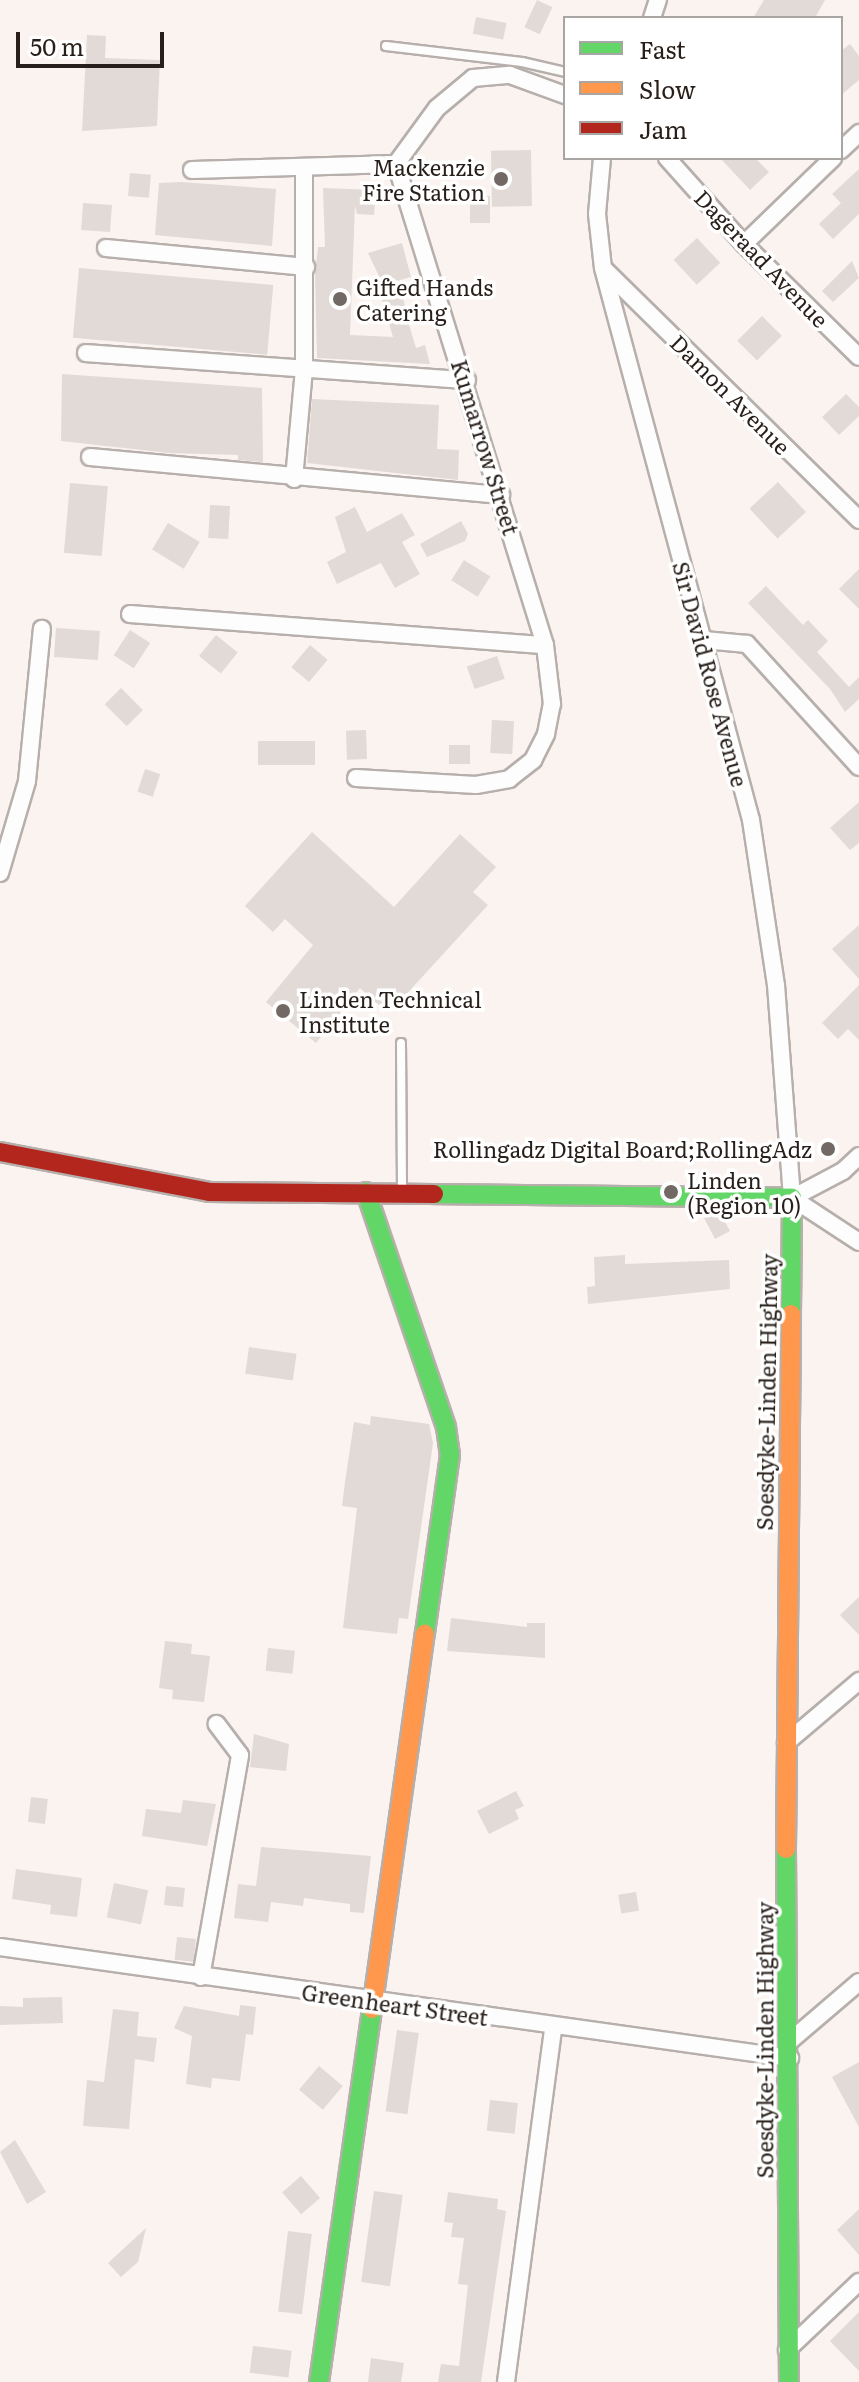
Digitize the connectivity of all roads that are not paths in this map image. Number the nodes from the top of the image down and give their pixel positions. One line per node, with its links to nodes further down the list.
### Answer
1 (386, 46): 2 (lane)
2 (563, 72)
3 (563, 94): 9 (street)
4 (859, 133): 5 (street)
5 (843, 148)
6 (602, 160): 15 (street, Sir David Rose Avenue)
7 (669, 160): 12 (street, Dageraad Avenue)
8 (831, 160): 12 (street)
9 (396, 164): 10 (street); 19 (street, Kumarrow Street)
10 (304, 168): 11 (street); 14 (street)
11 (192, 170)
12 (744, 244): 17 (street, Dageraad Avenue)
13 (106, 248): 14 (street)
14 (306, 267): 18 (street)
15 (603, 268): 23 (street, Damon Avenue); 26 (street, Sir David Rose Avenue)
16 (86, 353): 18 (street)
17 (859, 357)
18 (304, 370): 19 (street); 21 (street)
19 (467, 380): 22 (street, Kumarrow Street)
20 (90, 457): 21 (street)
21 (294, 479): 22 (street)
22 (501, 495): 27 (street, Kumarrow Street)
23 (859, 520)
24 (130, 614): 27 (street)
25 (42, 629): 30 (street)
26 (704, 640): 28 (street); 36 (street, Sir David Rose Avenue)
27 (545, 645): 29 (street, Kumarrow Street)
28 (859, 767)
29 (356, 778)
30 (0, 873)
31 (401, 1043): 34 (lane)
32 (0, 1152): 35 (main road)
33 (859, 1156): 36 (street)
34 (402, 1190): 35 (main road); 36 (main road)
35 (366, 1192): 44 (main road)
36 (792, 1198): 37 (street); 40 (main road, Soesdyke-Linden Highway)
37 (859, 1242)
38 (859, 1681): 40 (street)
39 (217, 1724): 42 (street)
40 (786, 1743): 46 (main road, Soesdyke-Linden Highway)
41 (0, 1947): 42 (street, Greenheart Street)
42 (201, 1977): 44 (street, Greenheart Street)
43 (859, 1982): 46 (street)
44 (374, 2001): 45 (street, Greenheart Street); 49 (main road)
45 (553, 2028): 46 (street, Greenheart Street); 50 (street)
46 (790, 2050): 48 (main road, Soesdyke-Linden Highway)
47 (859, 2282): 48 (street)
48 (787, 2350): 51 (main road, Soesdyke-Linden Highway)
49 (319, 2382)
50 (506, 2382)
51 (789, 2382)

